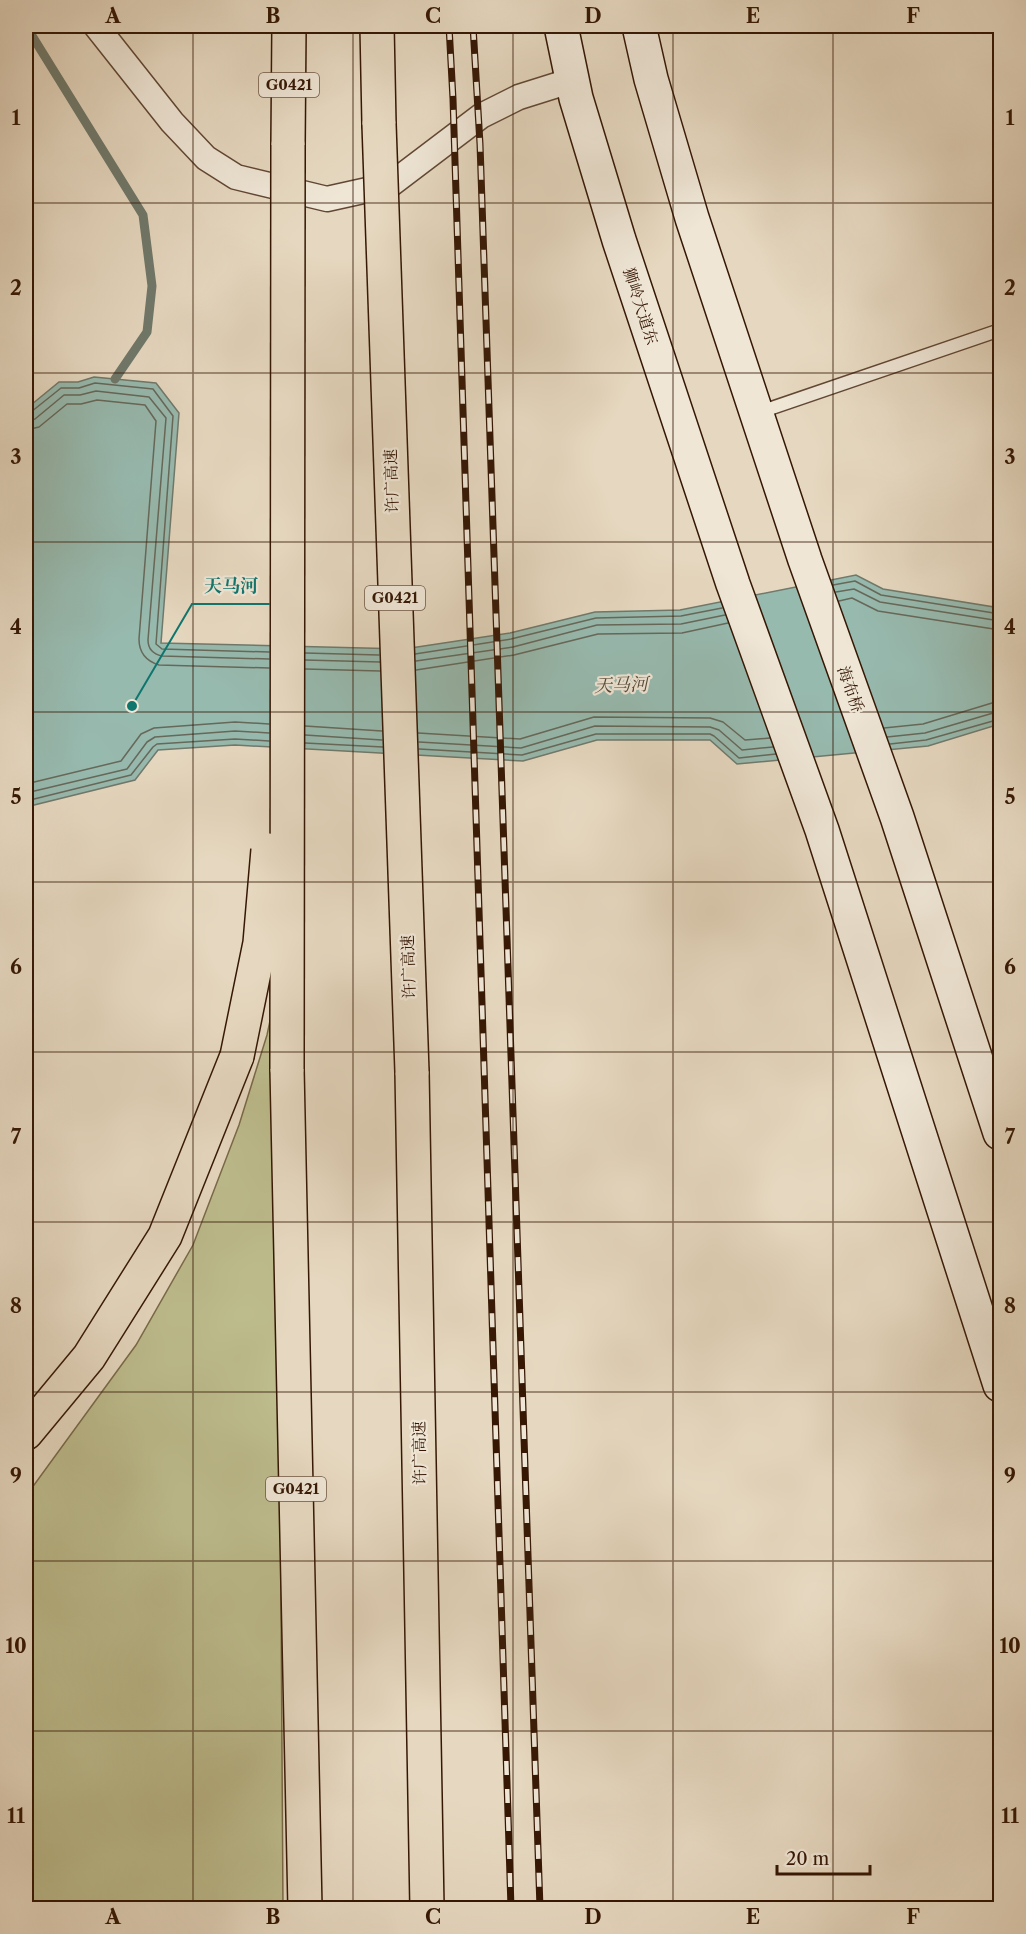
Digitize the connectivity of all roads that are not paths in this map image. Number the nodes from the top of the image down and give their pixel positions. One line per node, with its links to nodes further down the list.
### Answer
1 (96, 26): 6 (street)
2 (289, 26): 7 (highway, G0421)
3 (377, 26): 14 (highway, 许广高速 / G0421, bridge)
4 (561, 26): 6 (main road, 狮岭大道东)
5 (639, 26): 9 (main road)
6 (573, 80): 11 (main road, 狮岭大道东)
7 (288, 145): 12 (highway, bridge); 13 (highway, G0421, bridge)
8 (1000, 330): 9 (lane)
9 (756, 413): 10 (main road, 海布桥)
10 (1000, 1133)
11 (1000, 1385)
12 (26, 1433)
13 (306, 1908)
14 (428, 1908)

